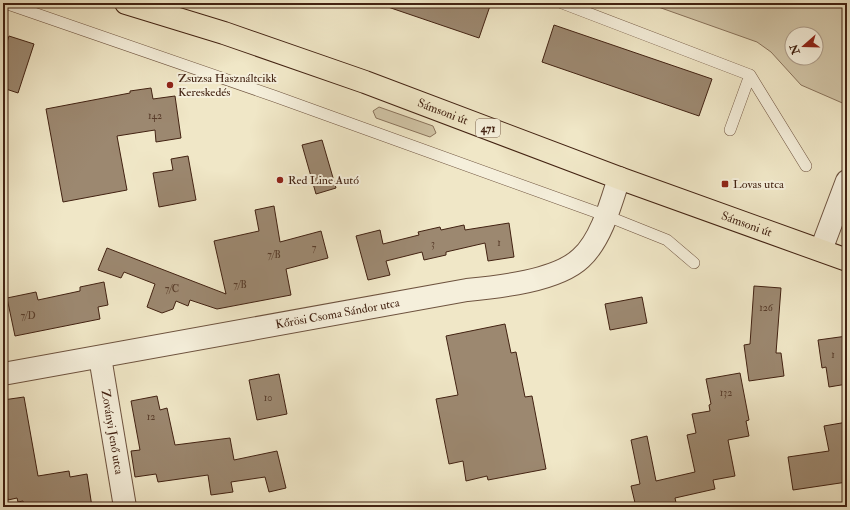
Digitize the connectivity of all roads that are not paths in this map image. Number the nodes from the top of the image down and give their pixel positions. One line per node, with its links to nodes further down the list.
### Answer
1 (5, 3): 9 (lane)
2 (126, 3): 7 (main road, Sámsoni út / 471)
3 (562, 3): 4 (lane)
4 (750, 75): 5 (lane); 6 (lane)
5 (730, 130)
6 (806, 166)
7 (619, 178): 9 (street, Kőrösi Csoma Sándor utca); 10 (main road, Sámsoni út / 471)
8 (847, 181): 10 (street)
9 (607, 216): 12 (lane); 13 (street, Kőrösi Csoma Sándor utca)
10 (821, 250): 11 (main road, Sámsoni út / 471)
11 (847, 260)
12 (694, 263)
13 (100, 357): 14 (street, Kőrösi Csoma Sándor utca); 15 (street, Zoványi Jenő utca)
14 (3, 374)
15 (125, 507)

